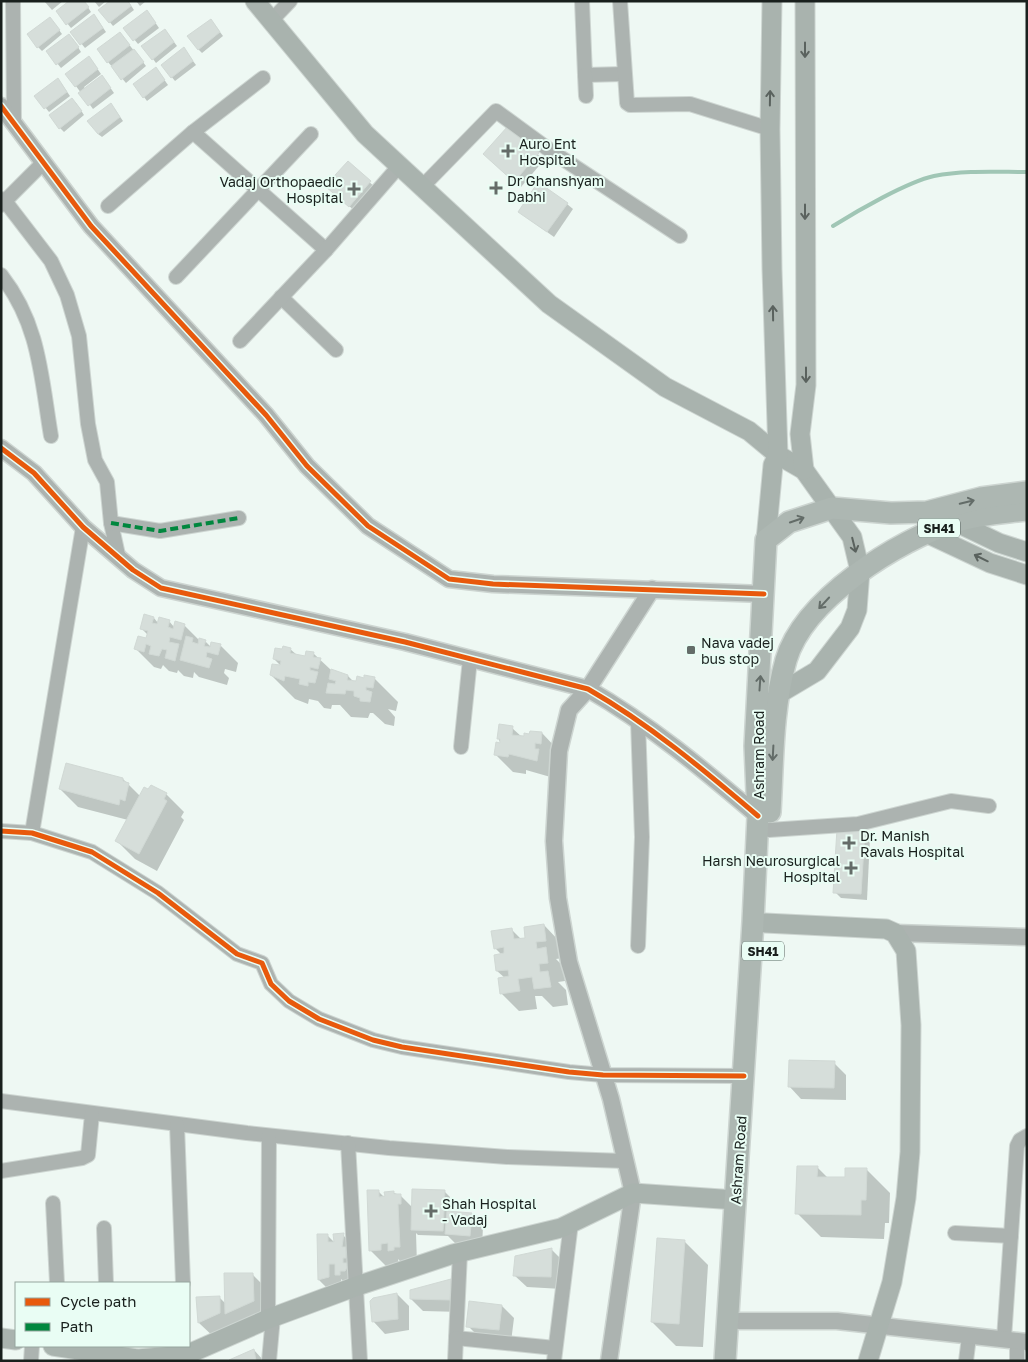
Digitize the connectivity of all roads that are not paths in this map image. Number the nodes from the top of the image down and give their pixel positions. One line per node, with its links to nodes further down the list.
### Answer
1 (12, 1): 15 (street)
2 (242, 1): 20 (main road)
3 (255, 1): 9 (main road)
4 (290, 1): 9 (street)
5 (582, 1): 11 (street)
6 (620, 1): 10 (street)
7 (772, 1): 16 (main road, one-way to 7)
8 (805, 1): 35 (main road, one-way to 35)
9 (271, 21): 21 (main road)
10 (624, 74): 11 (street); 16 (street)
11 (585, 75): 13 (street)
12 (263, 78): 17 (street)
13 (586, 96)
14 (1, 106): 15 (street)
15 (14, 124): 19 (street)
16 (770, 129): 34 (main road, one-way to 16)
17 (193, 132): 22 (street); 24 (street)
18 (310, 134): 22 (street)
19 (44, 162): 23 (street); 50 (street)
20 (393, 173): 26 (street); 34 (main road)
21 (422, 187): 25 (street); 34 (main road)
22 (257, 190): 26 (street); 28 (street)
23 (2, 202): 42 (street)
24 (108, 206)
25 (680, 236)
26 (326, 250): 29 (street)
27 (1, 276): 32 (street)
28 (176, 277)
29 (281, 297): 30 (street); 31 (street)
30 (240, 341)
31 (336, 350)
32 (51, 436)
33 (2, 451): 43 (street)
34 (775, 460): 35 (main road); 45 (main road)
35 (804, 470): 37 (main road)
36 (1027, 492): 39 (main road, one-way to 36)
37 (832, 508): 39 (main road); 45 (main road, one-way to 37); 48 (main road, one-way to 48)
38 (1027, 510): 41 (main road, Ashram Road / SH41)
39 (927, 512): 41 (main road)
40 (239, 518): 42 (street)
41 (957, 521): 44 (main road, Ashram Road / SH41); 46 (main road)
42 (111, 523): 47 (street)
43 (83, 527): 47 (street); 60 (street)
44 (926, 533): 48 (main road, Ashram Road / SH41); 49 (main road, one-way to 44)
45 (766, 540): 51 (main road, Ashram Road)
46 (1027, 552)
47 (118, 555): 52 (street)
48 (860, 571): 54 (main road, Ashram Road / SH41, one-way to 54); 54 (main road)
49 (1027, 575)
50 (652, 589): 51 (street); 53 (street)
51 (764, 594): 58 (main road, Ashram Road, one-way to 51)
52 (470, 659): 53 (street); 56 (street)
53 (588, 689): 55 (street); 65 (street)
54 (780, 693): 58 (main road, Ashram Road / SH41, one-way to 58)
55 (638, 721): 58 (street); 64 (street)
56 (461, 747)
57 (989, 806): 58 (street)
58 (764, 823): 61 (main road, Ashram Road / SH41); 66 (main road, Ashram Road)
59 (1, 831): 60 (street)
60 (32, 833): 65 (street)
61 (765, 923): 62 (main road); 88 (main road, Ashram Road / SH41)
62 (896, 933): 63 (street); 89 (main road)
63 (1027, 937)
64 (638, 946)
65 (603, 1075): 66 (street); 73 (street)
66 (744, 1076): 76 (main road, Ashram Road)
67 (1, 1101): 68 (street)
68 (92, 1114): 69 (street); 74 (street)
69 (177, 1125): 70 (street); 85 (street)
70 (269, 1136): 72 (street); 87 (street)
71 (1027, 1136): 81 (street)
72 (348, 1144): 73 (street); 86 (street)
73 (625, 1160): 75 (street)
74 (1, 1172)
75 (633, 1193): 76 (main road); 78 (main road); 105 (street)
76 (736, 1200): 106 (main road, Ashram Road)
77 (53, 1203): 83 (street)
78 (572, 1223): 82 (main road); 99 (street)
79 (104, 1228): 84 (street)
80 (955, 1233): 81 (street)
81 (1011, 1236): 94 (street)
82 (460, 1252): 86 (main road); 92 (street)
83 (57, 1282)
84 (106, 1282)
85 (183, 1282)
86 (357, 1286): 87 (main road); 103 (street)
87 (270, 1318): 98 (main road); 102 (street)
88 (739, 1321): 89 (street); 107 (main road, Ashram Road / SH41)
89 (879, 1324): 90 (street); 108 (main road)
90 (969, 1337): 94 (street); 109 (street)
91 (1, 1338): 93 (main road)
92 (456, 1338): 99 (street); 104 (street)
93 (15, 1340)
94 (1016, 1341): 110 (street)
95 (32, 1347): 101 (street)
96 (70, 1347): 97 (main road)
97 (109, 1350): 100 (main road)
98 (186, 1350): 100 (main road)
99 (554, 1354)
100 (161, 1359)
101 (31, 1361)
102 (269, 1361)
103 (360, 1361)
104 (455, 1361)
105 (608, 1361)
106 (725, 1361)
107 (736, 1361)
108 (868, 1361)
109 (966, 1361)
110 (1017, 1361)

